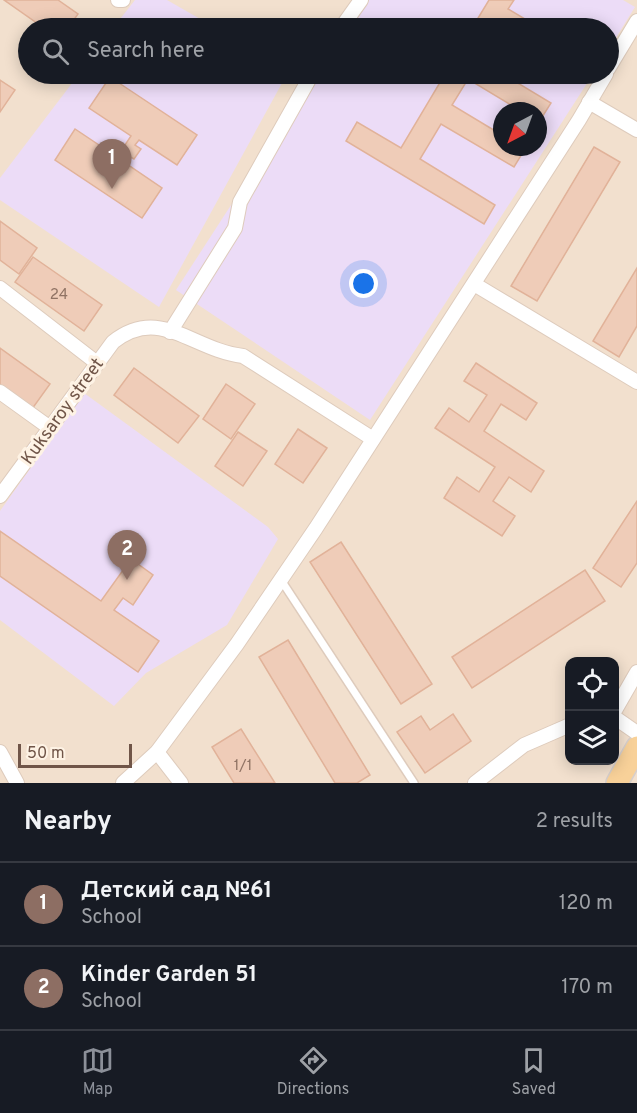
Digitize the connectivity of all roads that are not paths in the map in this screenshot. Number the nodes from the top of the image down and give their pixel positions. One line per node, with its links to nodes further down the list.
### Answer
1 (118, 0): 2 (street)
2 (123, 0)
3 (361, 0): 4 (street)
4 (348, 18)
5 (637, 21): 6 (street)
6 (619, 52)
7 (306, 84): 13 (street)
8 (600, 84): 9 (street)
9 (589, 102): 10 (street); 11 (street)
10 (637, 130)
11 (474, 284): 15 (street); 18 (street)
12 (0, 288): 14 (street)
13 (170, 332): 14 (street, Kuksaroy street); 18 (street)
14 (97, 363): 17 (street, Kuksaroy street)
15 (637, 382)
16 (0, 392): 17 (street)
17 (50, 428): 19 (street, Kuksaroy street)
18 (373, 440): 20 (street)
19 (0, 496)
20 (281, 580): 28 (street); 32 (lane)
21 (637, 672): 22 (street)
22 (616, 711)
23 (619, 720): 25 (street)
24 (565, 727): 33 (street)
25 (637, 733)
26 (637, 747): 34 (main road)
27 (0, 752): 29 (street)
28 (157, 752): 30 (street); 31 (street)
29 (17, 783)
30 (123, 783)
31 (181, 783)
32 (414, 783)
33 (475, 783)
34 (617, 783)

